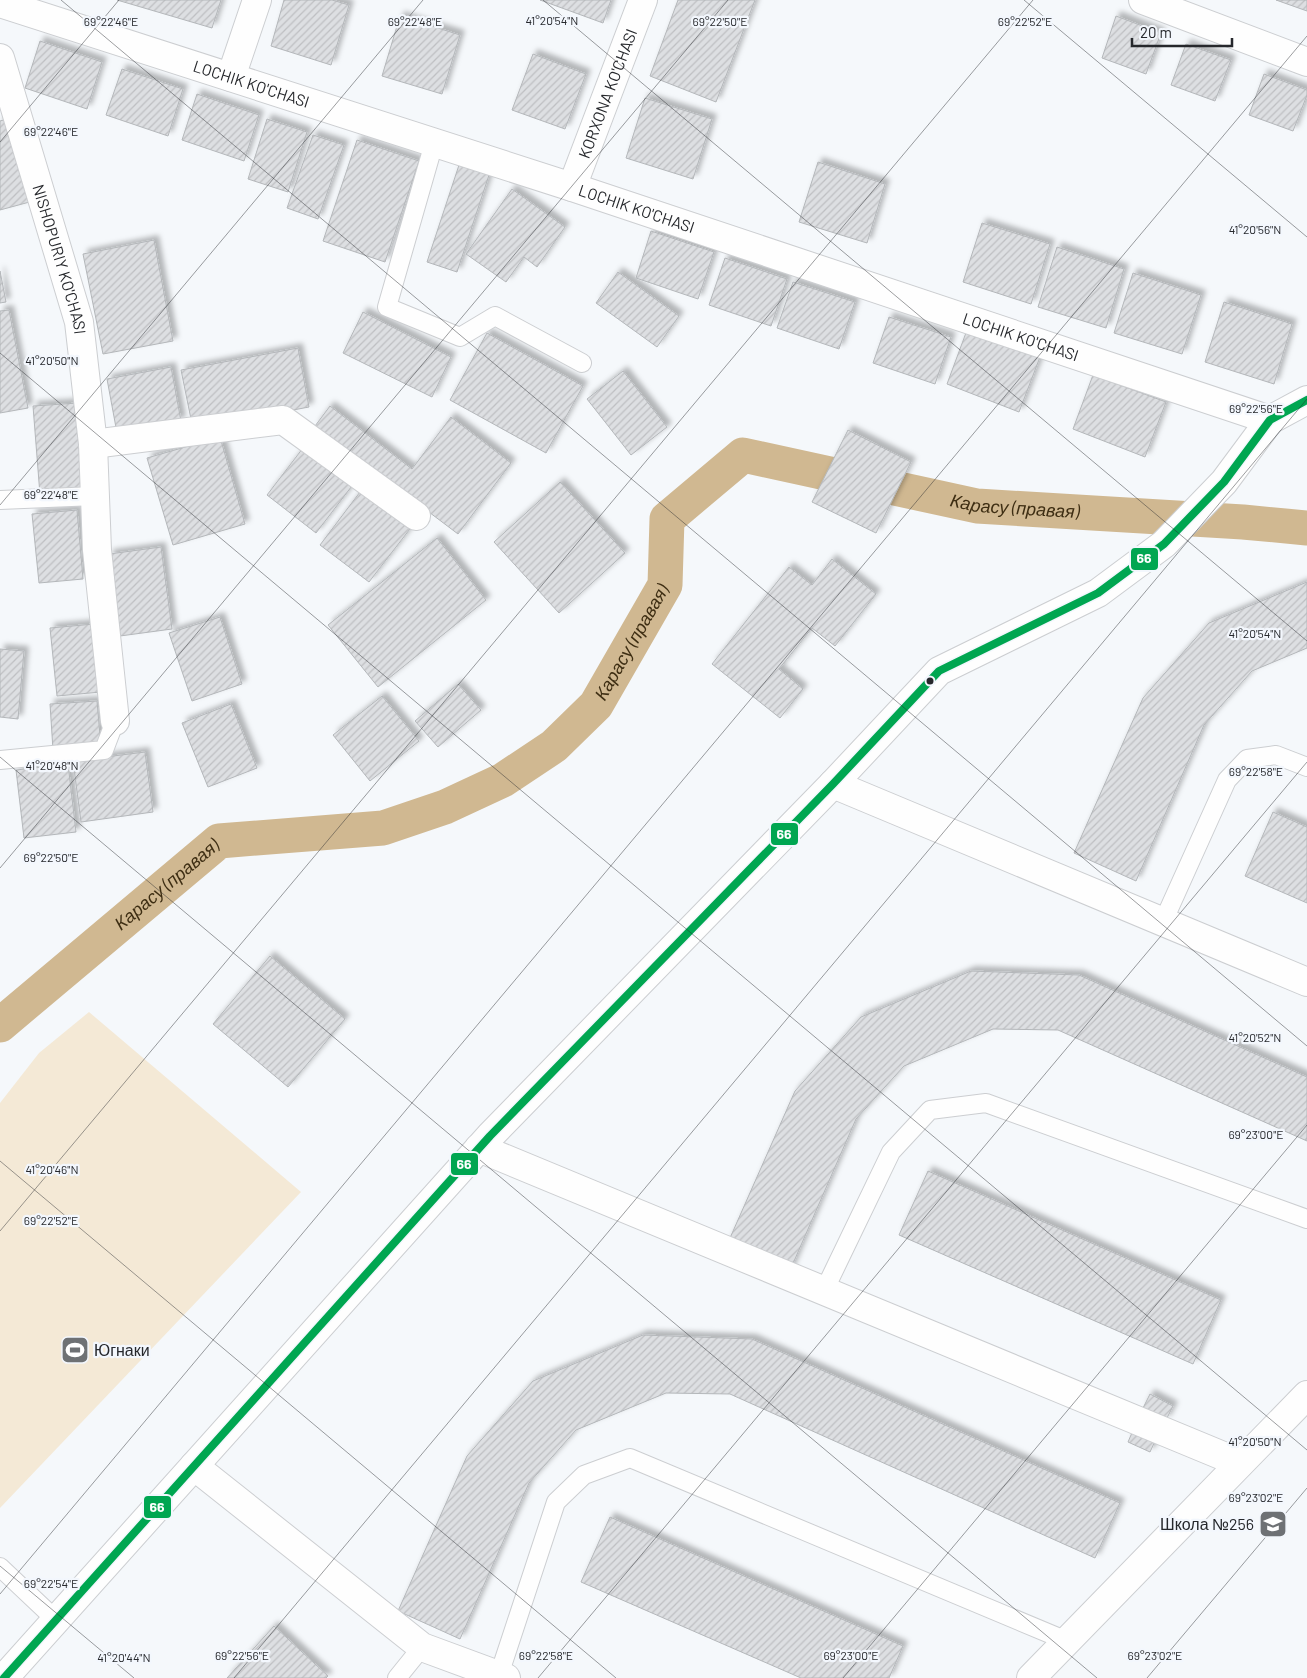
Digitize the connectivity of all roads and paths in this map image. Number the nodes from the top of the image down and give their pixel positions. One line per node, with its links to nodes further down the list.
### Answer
1 (257, 0): 7 (street)
2 (642, 0): 10 (street, KORXONA KO'CHASI)
3 (1143, 0): 6 (street)
4 (0, 3): 7 (street, LOCHIK KO'CHASI)
5 (0, 58): 8 (street, NISHOPURIY KO'CHASI)
6 (1307, 62)
7 (231, 77): 9 (street, LOCHIK KO'CHASI)
8 (6, 102): 14 (street, NISHOPURIY KO'CHASI)
9 (434, 143): 10 (street, LOCHIK KO'CHASI); 11 (lane)
10 (572, 187): 13 (street, LOCHIK KO'CHASI)
11 (582, 362)
12 (1307, 400): 13 (street)
13 (1270, 420): 21 (street)
14 (93, 444): 15 (street, NISHOPURIY KO'CHASI); 17 (street)
15 (95, 496): 16 (lane); 18 (street, NISHOPURIY KO'CHASI)
16 (0, 500)
17 (416, 516)
18 (115, 721): 19 (lane)
19 (0, 760)
20 (1307, 767): 22 (lane)
21 (833, 784): 22 (street); 24 (street)
22 (1163, 922): 23 (street)
23 (1307, 982)
24 (479, 1148): 26 (street); 29 (street)
25 (1307, 1219): 26 (lane)
26 (824, 1291): 28 (street)
27 (1307, 1395): 28 (street)
28 (1240, 1463): 32 (street)
29 (194, 1466): 31 (street); 33 (street)
30 (0, 1567): 31 (lane)
31 (56, 1620): 35 (street)
32 (1067, 1641): 34 (lane); 37 (street)
33 (422, 1647): 34 (street); 36 (lane)
34 (502, 1677)
35 (4, 1678)
36 (397, 1678)
37 (1031, 1678)

